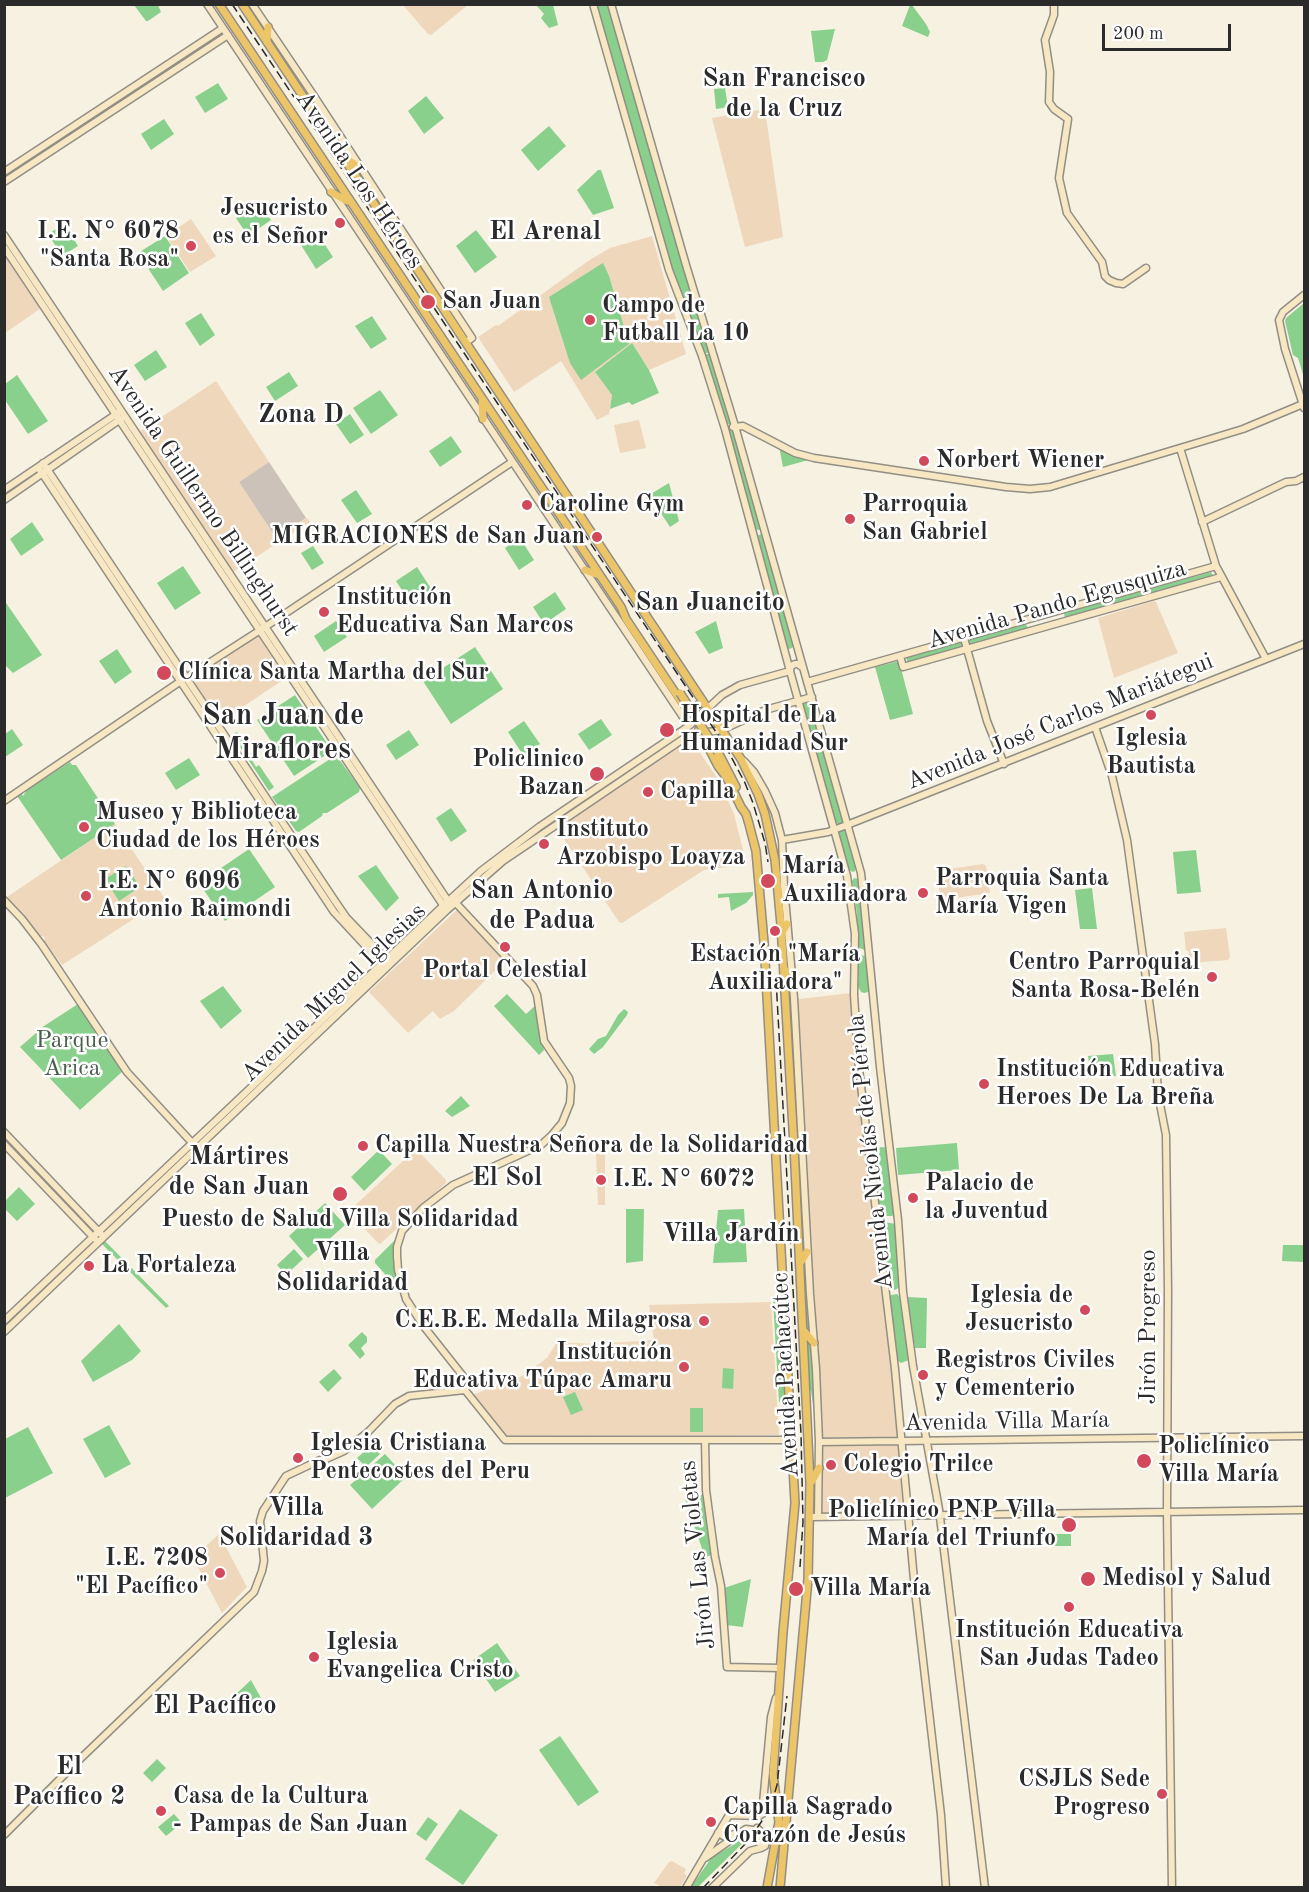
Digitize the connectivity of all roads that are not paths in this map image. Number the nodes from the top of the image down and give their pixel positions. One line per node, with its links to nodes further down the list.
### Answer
1 (207, 4): 9 (street, Avenida Los Héroes)
2 (242, 4): 11 (main road, Avenida Los Héroes)
3 (252, 4): 8 (street, Avenida Los Héroes)
4 (593, 4): 28 (street, Avenida Nicolás de Piérola)
5 (611, 4): 27 (street, Avenida Nicolás de Piérola)
6 (1054, 4): 20 (street)
7 (219, 5): 17 (main road, Avenida Los Héroes)
8 (268, 27): 11 (main road); 13 (street, Avenida Los Héroes)
9 (223, 28): 10 (street, Avenida Los Héroes); 14 (street)
10 (228, 35): 15 (street); 16 (street, Avenida Los Héroes)
11 (267, 42): 12 (main road, Avenida Los Héroes)
12 (342, 157): 13 (main road); 22 (main road, Avenida Los Héroes)
13 (359, 167): 22 (street, Avenida Los Héroes)
14 (4, 172)
15 (4, 182)
16 (331, 192): 17 (main road); 26 (street, Avenida Los Héroes)
17 (350, 203): 23 (main road, Avenida Los Héroes)
18 (4, 235): 25 (street, Avenida Guillermo Billinghurst)
19 (4, 247): 25 (street, Avenida Guillermo Billinghurst)
20 (1146, 268)
21 (1305, 295): 24 (street)
22 (469, 340): 53 (main road, Avenida Los Héroes)
23 (482, 400): 26 (main road); 38 (main road, Avenida Los Héroes)
24 (1304, 406): 29 (street)
25 (120, 416): 31 (street); 41 (street, Avenida Guillermo Billinghurst)
26 (483, 419): 30 (street, Avenida Los Héroes)
27 (735, 426): 28 (street); 29 (street); 46 (street, Avenida Nicolás de Piérola)
28 (725, 429): 48 (street, Avenida Nicolás de Piérola)
29 (1180, 448): 35 (street)
30 (512, 462): 37 (street, Avenida Los Héroes); 41 (street)
31 (42, 468): 33 (street); 34 (street); 54 (street)
32 (1305, 477): 35 (street)
33 (4, 490)
34 (4, 500)
35 (1202, 522): 36 (street)
36 (1216, 566): 39 (street); 43 (street, Avenida Pando Egusquiza)
37 (585, 570): 38 (main road); 44 (street, Avenida Los Héroes)
38 (599, 575): 40 (main road, Avenida Los Héroes)
39 (1221, 577): 47 (street, Avenida Pando Egusquiza); 50 (street)
40 (621, 607): 42 (main road, Avenida Los Héroes); 66 (main road, bridge)
41 (262, 629): 54 (street); 77 (street, Avenida Guillermo Billinghurst)
42 (633, 629): 44 (main road); 59 (main road, Avenida Los Héroes)
43 (964, 638): 47 (street); 49 (street, Avenida Pando Egusquiza)
44 (632, 640): 61 (street, Avenida Los Héroes)
45 (1305, 644): 50 (street, Avenida José Carlos Mariátegui)
46 (798, 649): 48 (street); 51 (street, Avenida Nicolás de Piérola)
47 (966, 649): 49 (street, Avenida Pando Egusquiza); 68 (street)
48 (785, 653): 52 (street, Avenida Nicolás de Piérola)
49 (900, 656): 55 (street, Avenida Pando Egusquiza)
50 (1266, 659): 62 (street, Avenida José Carlos Mariátegui)
51 (803, 668): 52 (street, Avenida Miguel Iglesias); 55 (street, Avenida Nicolás de Piérola)
52 (790, 671): 56 (street, Avenida Nicolás de Piérola); 60 (street, Avenida Miguel Iglesias)
53 (684, 673): 59 (main road); 60 (main road, Avenida Los Héroes)
54 (184, 679): 71 (street); 80 (street)
55 (808, 685): 56 (street, Avenida Pando Egusquiza); 57 (street, Avenida Nicolás de Piérola)
56 (795, 692): 58 (street, Avenida Nicolás de Piérola)
57 (812, 697): 58 (street, Avenida Miguel Iglesias); 72 (street, Avenida Nicolás de Piérola)
58 (798, 701): 63 (street, Avenida Miguel Iglesias); 73 (street, Avenida Nicolás de Piérola)
59 (684, 706): 61 (main road, Avenida Los Héroes)
60 (707, 708): 61 (street, Avenida Miguel Iglesias); 63 (main road, Avenida Los Héroes)
61 (694, 722): 63 (main road); 64 (main road, Avenida Los Héroes); 65 (street, Avenida Miguel Iglesias)
62 (1095, 727): 68 (street, Avenida José Carlos Mariátegui); 96 (street, Jirón Progreso)
63 (722, 729): 64 (street, Avenida Miguel Iglesias); 67 (main road, Avenida Los Héroes)
64 (702, 733): 65 (street, Avenida Miguel Iglesias); 66 (main road, Avenida Los Héroes)
65 (664, 747): 69 (street, Avenida Miguel Iglesias); 70 (street, Avenida Miguel Iglesias)
66 (715, 754): 67 (main road); 98 (main road, Avenida Pachacútec)
67 (741, 758): 74 (street, Avenida Los Héroes); 75 (main road, Avenida Los Héroes)
68 (1004, 764): 72 (street, Avenida José Carlos Mariátegui)
69 (612, 778): 70 (street); 77 (street, Avenida Miguel Iglesias)
70 (617, 784): 77 (street, Avenida Miguel Iglesias)
71 (4, 801)
72 (847, 825): 73 (street, Avenida José Carlos Mariátegui); 100 (street, Avenida Nicolás de Piérola)
73 (831, 830): 74 (street, Avenida José Carlos Mariátegui); 99 (street, Avenida Nicolás de Piérola)
74 (782, 840): 78 (street, Avenida Pachacútec)
75 (775, 860): 79 (main road, Avenida Pachacútec)
76 (4, 900): 85 (street)
77 (449, 904): 80 (street, Avenida Miguel Iglesias); 94 (street, Avenida Guillermo Billinghurst)
78 (787, 924): 79 (main road); 82 (street, Avenida Pachacútec)
79 (781, 934): 81 (main road, Avenida Pachacútec)
80 (386, 964): 85 (street, Avenida Miguel Iglesias)
81 (783, 968): 82 (main road); 89 (main road, Avenida Pachacútec)
82 (792, 984): 88 (street, Avenida Pachacútec)
83 (4, 1132): 86 (street)
84 (4, 1144): 87 (street)
85 (195, 1146): 86 (street, Avenida Miguel Iglesias)
86 (102, 1235): 87 (street, Avenida Miguel Iglesias)
87 (96, 1240): 90 (street, Avenida Miguel Iglesias); 92 (street, Avenida Miguel Iglesias)
88 (807, 1252): 89 (main road); 93 (street, Avenida Pachacútec)
89 (800, 1263): 91 (main road, Avenida Pachacútec)
90 (4, 1321)
91 (803, 1330): 93 (main road); 103 (main road, Avenida Pachacútec)
92 (4, 1332)
93 (814, 1343): 101 (street, Avenida Pachacútec)
94 (465, 1390): 97 (street); 112 (street)
95 (1305, 1437): 96 (street, Avenida Villa María)
96 (1167, 1438): 100 (street, Avenida Villa María); 105 (street, Jirón Progreso)
97 (705, 1440): 98 (street); 109 (street, Jirón Las Violetas)
98 (793, 1440): 109 (main road, Avenida Pachacútec)
99 (901, 1441): 100 (street, Avenida Villa María); 101 (street, Avenida Villa María); 107 (street, Avenida Nicolás de Piérola)
100 (928, 1441): 106 (street, Avenida Nicolás de Piérola)
101 (819, 1442): 102 (street, Avenida Pachacútec)
102 (819, 1468): 103 (main road); 108 (street, Avenida Pachacútec)
103 (810, 1483): 108 (main road, Avenida Pachacútec)
104 (1305, 1510): 105 (street)
105 (1167, 1512): 106 (street); 121 (street, Jirón Progreso)
106 (940, 1515): 107 (street); 120 (street, Avenida Nicolás de Piérola)
107 (909, 1516): 108 (street); 119 (street, Avenida Nicolás de Piérola)
108 (814, 1517): 118 (main road, Avenida Pachacútec)
109 (780, 1668): 110 (main road, Avenida Pachacútec)
110 (779, 1685): 111 (street, Avenida Pachacútec); 117 (main road, Avenida Pachacútec)
111 (717, 1833): 113 (street); 114 (street)
112 (4, 1835)
113 (761, 1848): 114 (street); 116 (street)
114 (712, 1849): 115 (street)
115 (686, 1887)
116 (712, 1887)
117 (767, 1887)
118 (780, 1887)
119 (946, 1887)
120 (985, 1887)
121 (1172, 1887)

